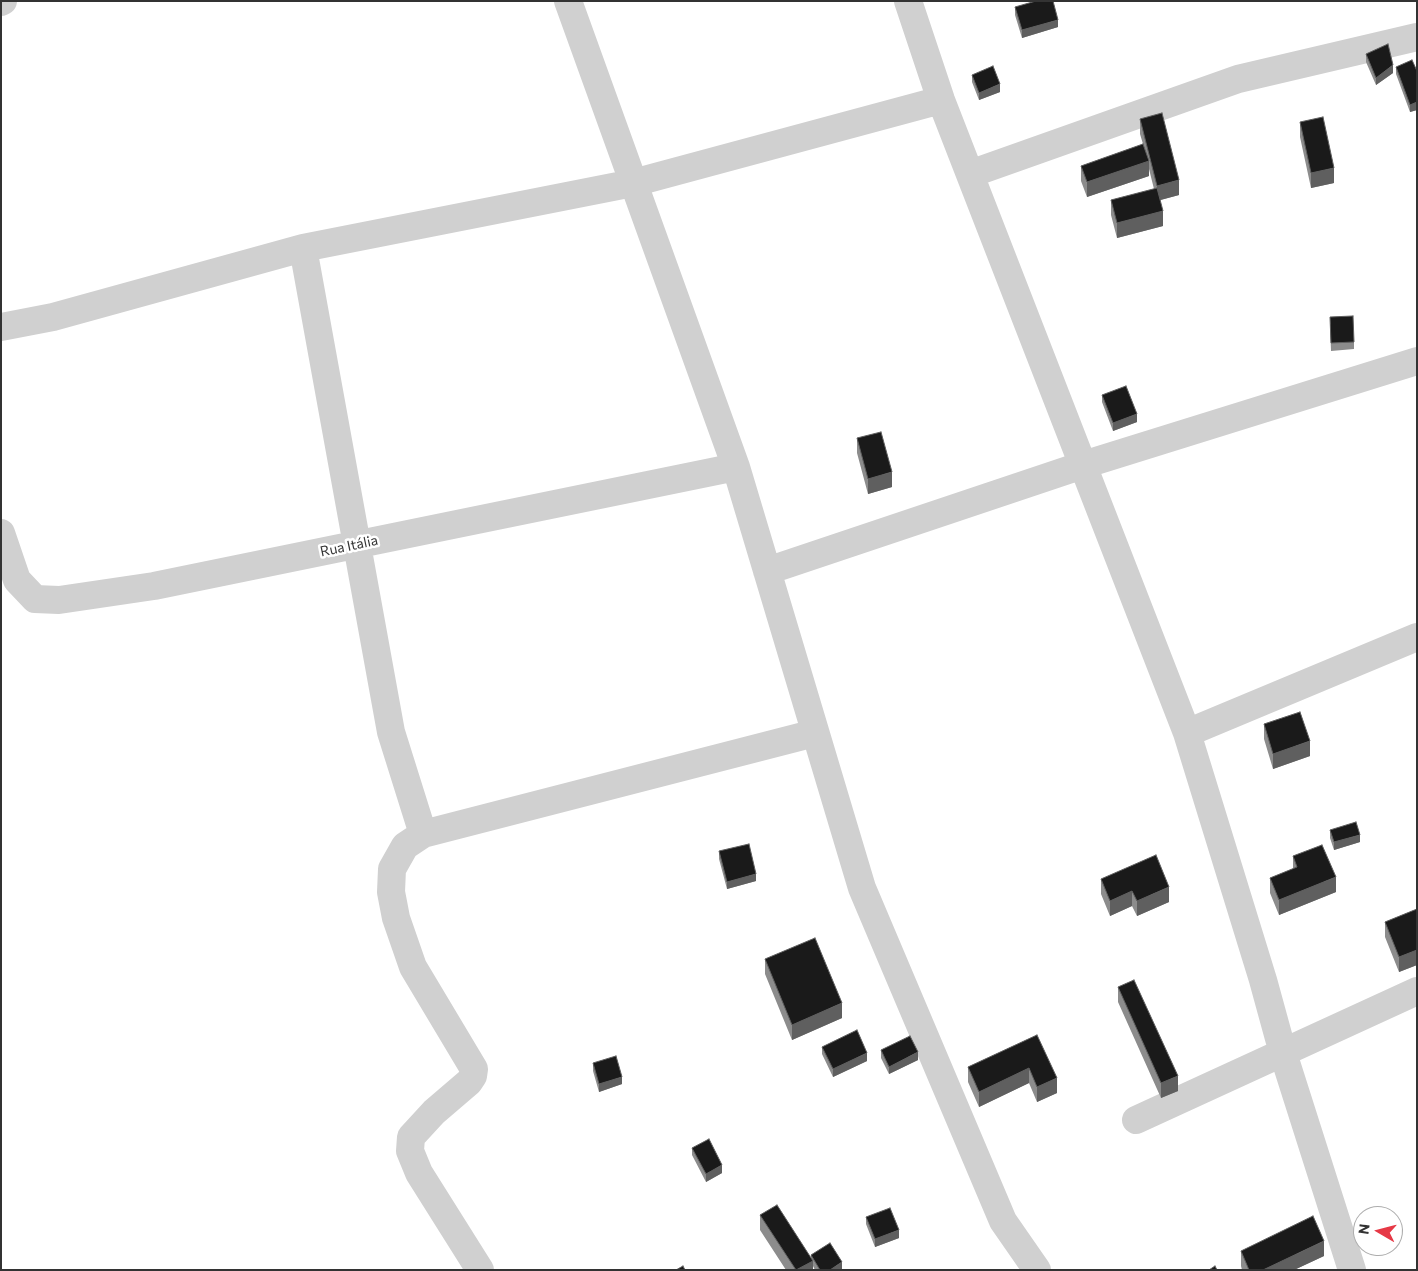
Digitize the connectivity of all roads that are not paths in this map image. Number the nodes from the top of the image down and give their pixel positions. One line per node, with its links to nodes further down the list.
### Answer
1 (568, 1): 6 (street)
2 (908, 1): 4 (street)
3 (1417, 37): 5 (street)
4 (941, 100): 5 (street); 6 (street)
5 (970, 174): 10 (street)
6 (633, 183): 7 (street); 11 (street)
7 (303, 248): 8 (street); 13 (street)
8 (1, 327)
9 (1417, 361): 10 (street)
10 (1083, 465): 14 (street); 17 (street)
11 (736, 467): 13 (street, Rua Itália); 14 (street)
12 (1, 533): 13 (street, Rua Itália)
13 (356, 544): 18 (street)
14 (767, 571): 16 (street)
15 (1417, 637): 17 (street)
16 (815, 733): 18 (street); 23 (street)
17 (1187, 734): 20 (street)
18 (423, 834): 22 (street)
19 (1417, 991): 20 (street)
20 (1283, 1053): 21 (street); 24 (street)
21 (1136, 1120)
22 (480, 1270)
23 (1037, 1270)
24 (1352, 1270)

